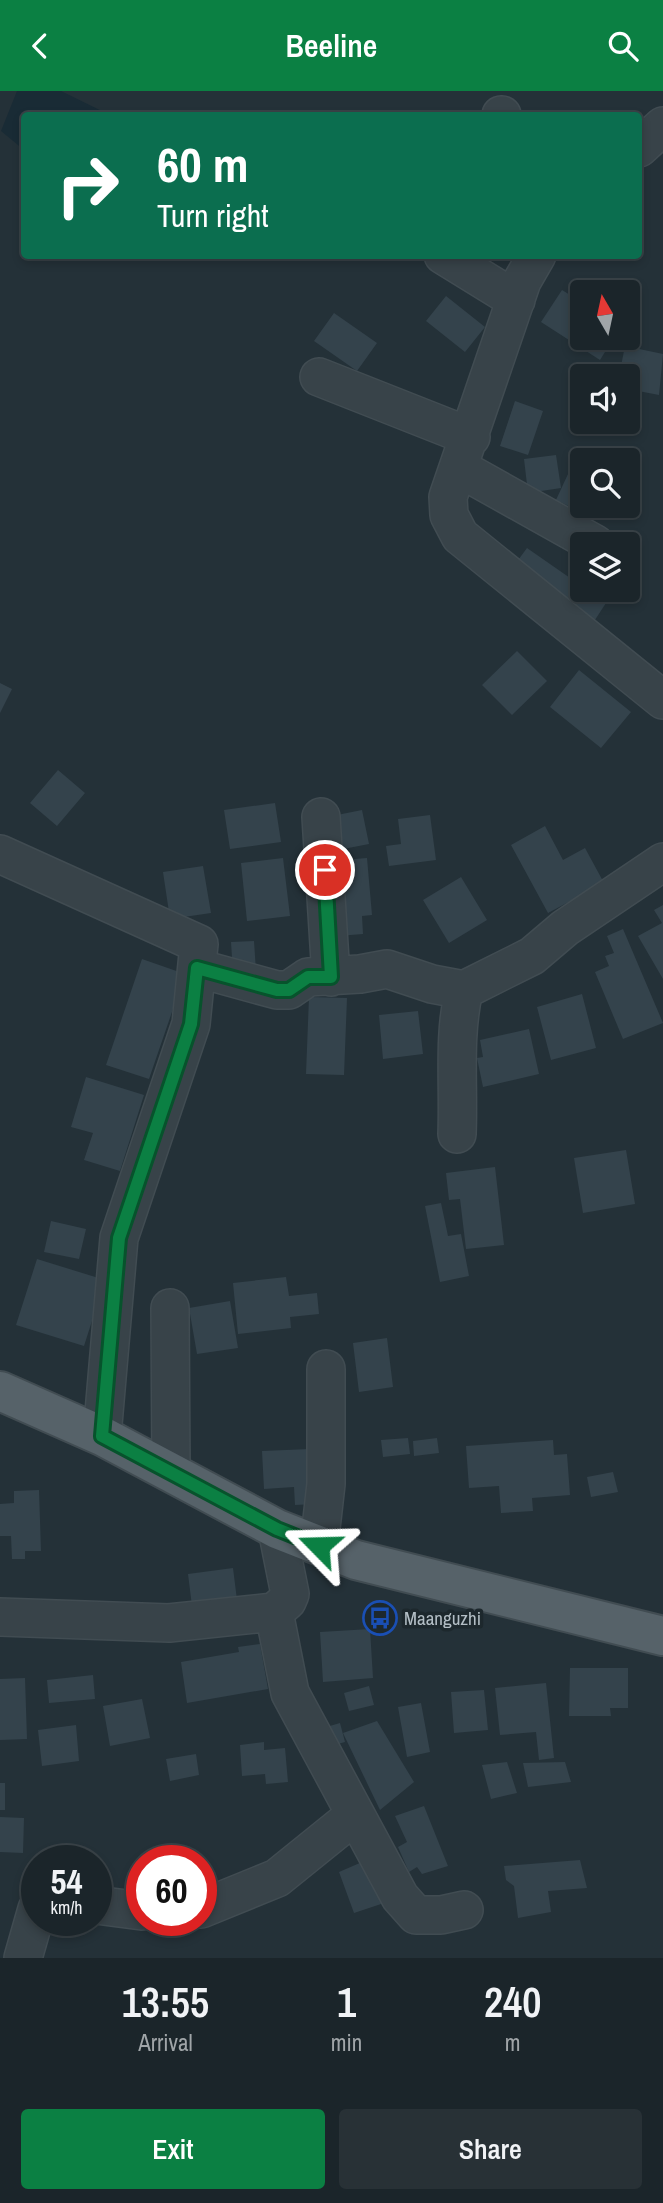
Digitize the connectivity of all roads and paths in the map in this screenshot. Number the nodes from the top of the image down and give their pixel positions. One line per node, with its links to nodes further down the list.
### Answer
1 (663, 126): 2 (street)
2 (642, 145)
3 (449, 259): 5 (street)
4 (535, 259): 5 (street)
5 (516, 300): 7 (street)
6 (319, 377): 7 (street)
7 (465, 452): 8 (street); 9 (street)
8 (578, 532)
9 (663, 700)
10 (321, 817): 14 (street)
11 (0, 854): 13 (street)
12 (663, 862): 15 (street)
13 (197, 968): 14 (street); 20 (street)
14 (331, 977): 15 (street)
15 (464, 990): 16 (street)
16 (457, 1134)
17 (170, 1308): 21 (street)
18 (326, 1369): 23 (street)
19 (0, 1391): 20 (main road)
20 (102, 1436): 21 (main road)
21 (172, 1473): 22 (main road)
22 (277, 1529): 23 (main road); 24 (street)
23 (319, 1546): 26 (main road)
24 (274, 1612): 25 (street); 27 (street)
25 (0, 1616)
26 (663, 1636)
27 (355, 1815): 28 (street); 29 (street)
28 (217, 1902)
29 (464, 1910)
30 (29, 1936): 31 (street)
31 (23, 1958)

